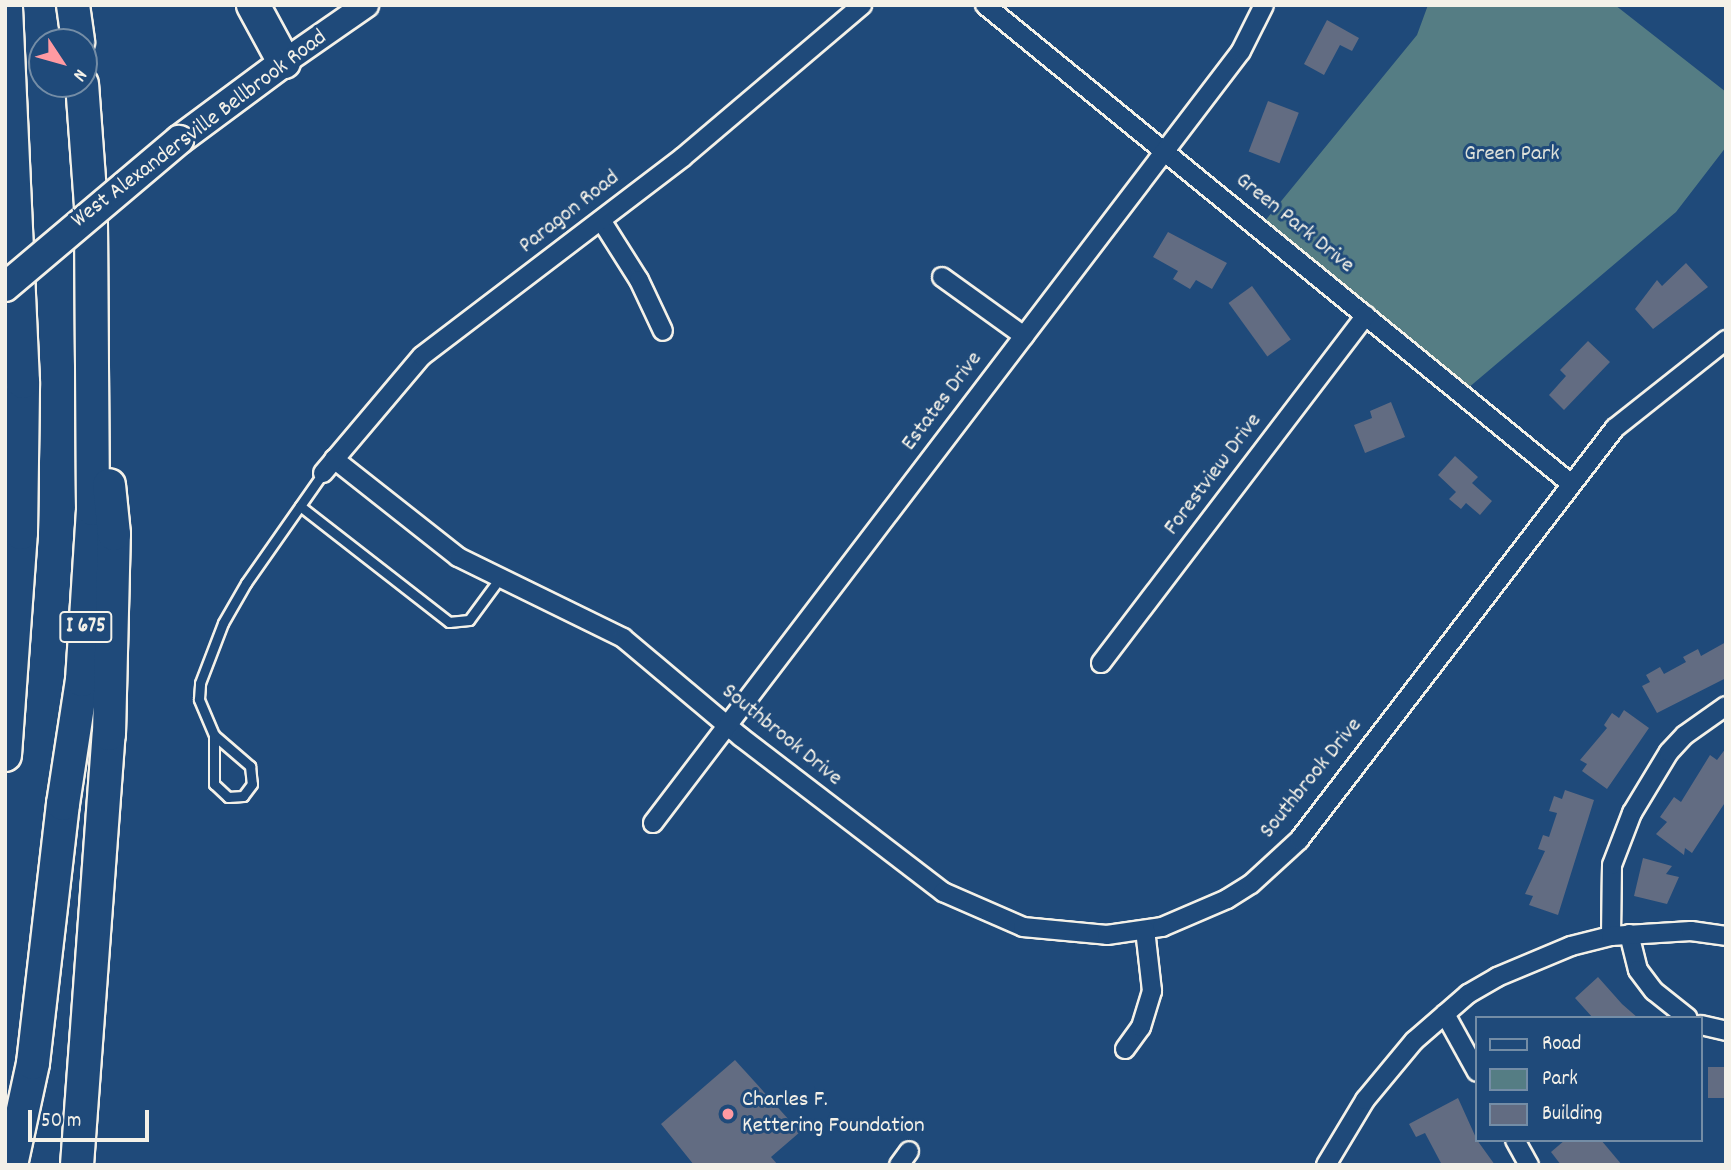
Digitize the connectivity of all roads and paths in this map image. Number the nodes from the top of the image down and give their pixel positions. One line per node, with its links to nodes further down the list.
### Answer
1 (6, 5): 25 (highway)
2 (73, 5): 8 (highway)
3 (253, 5): 9 (highway)
4 (366, 5): 9 (main road, West Alexandersville Bellbrook Road)
5 (862, 5): 12 (street, Paragon Road)
6 (985, 5): 11 (street, Green Park Drive)
7 (1264, 5): 11 (street, Estates Drive)
8 (76, 28)
9 (284, 62): 14 (main road, West Alexandersville Bellbrook Road, bridge)
10 (83, 98): 16 (highway, I 675)
11 (1164, 151): 15 (street, Green Park Drive); 18 (street, Estates Drive)
12 (600, 220): 17 (street); 20 (street, Paragon Road)
13 (942, 277): 18 (street)
14 (5, 287)
15 (1366, 315): 22 (street, Green Park Drive); 27 (street, Forestview Drive)
16 (92, 327): 43 (highway, I 675); 44 (highway)
17 (663, 331)
18 (1024, 336): 29 (street, Estates Drive)
19 (1726, 340): 22 (street, Southbrook Drive)
20 (334, 458): 21 (street, Paragon Road); 24 (street, Southbrook Drive)
21 (323, 473): 23 (lane)
22 (1570, 483): 33 (street, Southbrook Drive)
23 (300, 506): 24 (lane); 30 (lane)
24 (500, 578): 29 (street, Southbrook Drive)
25 (12, 619): 26 (highway); 31 (highway)
26 (5, 656)
27 (1101, 663)
28 (1726, 706): 34 (street)
29 (728, 726): 32 (street, Estates Drive); 33 (street, Southbrook Drive)
30 (214, 735): 30 (lane)
31 (5, 755)
32 (653, 823)
33 (1144, 930): 40 (street)
34 (1620, 935): 35 (street); 36 (street); 37 (street)
35 (1726, 936)
36 (1445, 1014): 41 (street); 45 (street)
37 (1686, 1016)
38 (1703, 1025): 39 (street)
39 (1726, 1031)
40 (1125, 1049)
41 (1476, 1070)
42 (1516, 1142): 46 (street)
43 (11, 1165)
44 (77, 1165)
45 (1325, 1165)
46 (1528, 1165)

